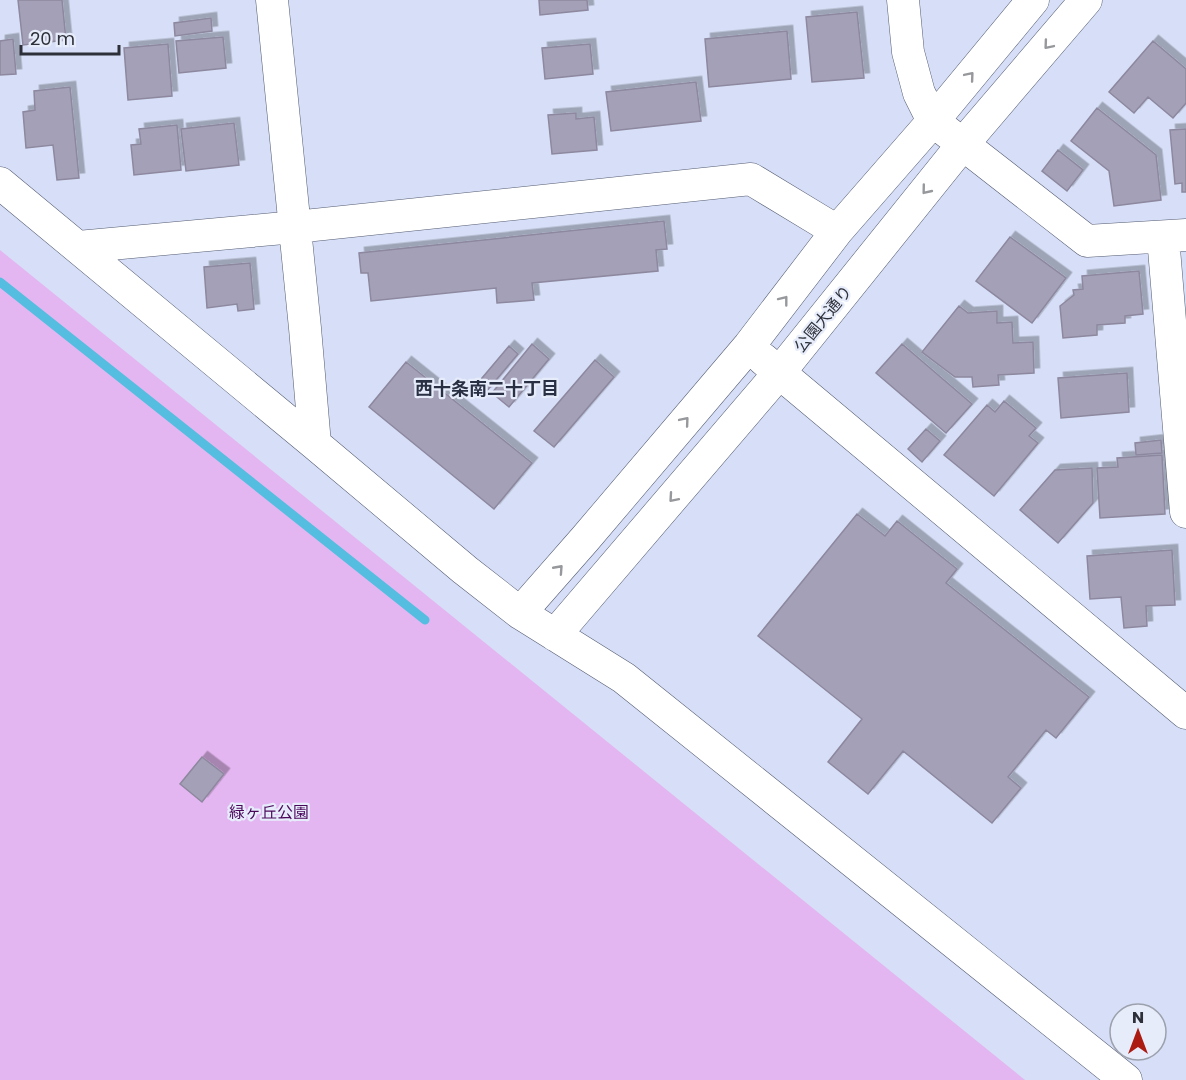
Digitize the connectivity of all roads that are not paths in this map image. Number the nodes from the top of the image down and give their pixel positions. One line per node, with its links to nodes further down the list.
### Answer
1 (272, 0): 8 (street)
2 (903, 0): 5 (street)
3 (1033, 0): 5 (street, one-way to 3)
4 (1086, 0): 6 (street, 公園大通り, one-way to 6)
5 (933, 121): 6 (street); 9 (street)
6 (963, 144): 10 (street); 13 (street, 公園大通り, one-way to 13)
7 (0, 183): 11 (street)
8 (295, 227): 9 (street); 11 (street); 14 (street)
9 (837, 231): 12 (street, one-way to 9)
10 (1174, 236): 15 (street)
11 (78, 247): 14 (street)
12 (749, 346): 13 (street); 16 (street, one-way to 12)
13 (779, 374): 17 (street, 公園大通り, one-way to 17); 18 (street)
14 (315, 444): 16 (street)
15 (1186, 512)
16 (520, 613): 17 (street)
17 (555, 635): 19 (street)
18 (1186, 713)
19 (1126, 1080)

